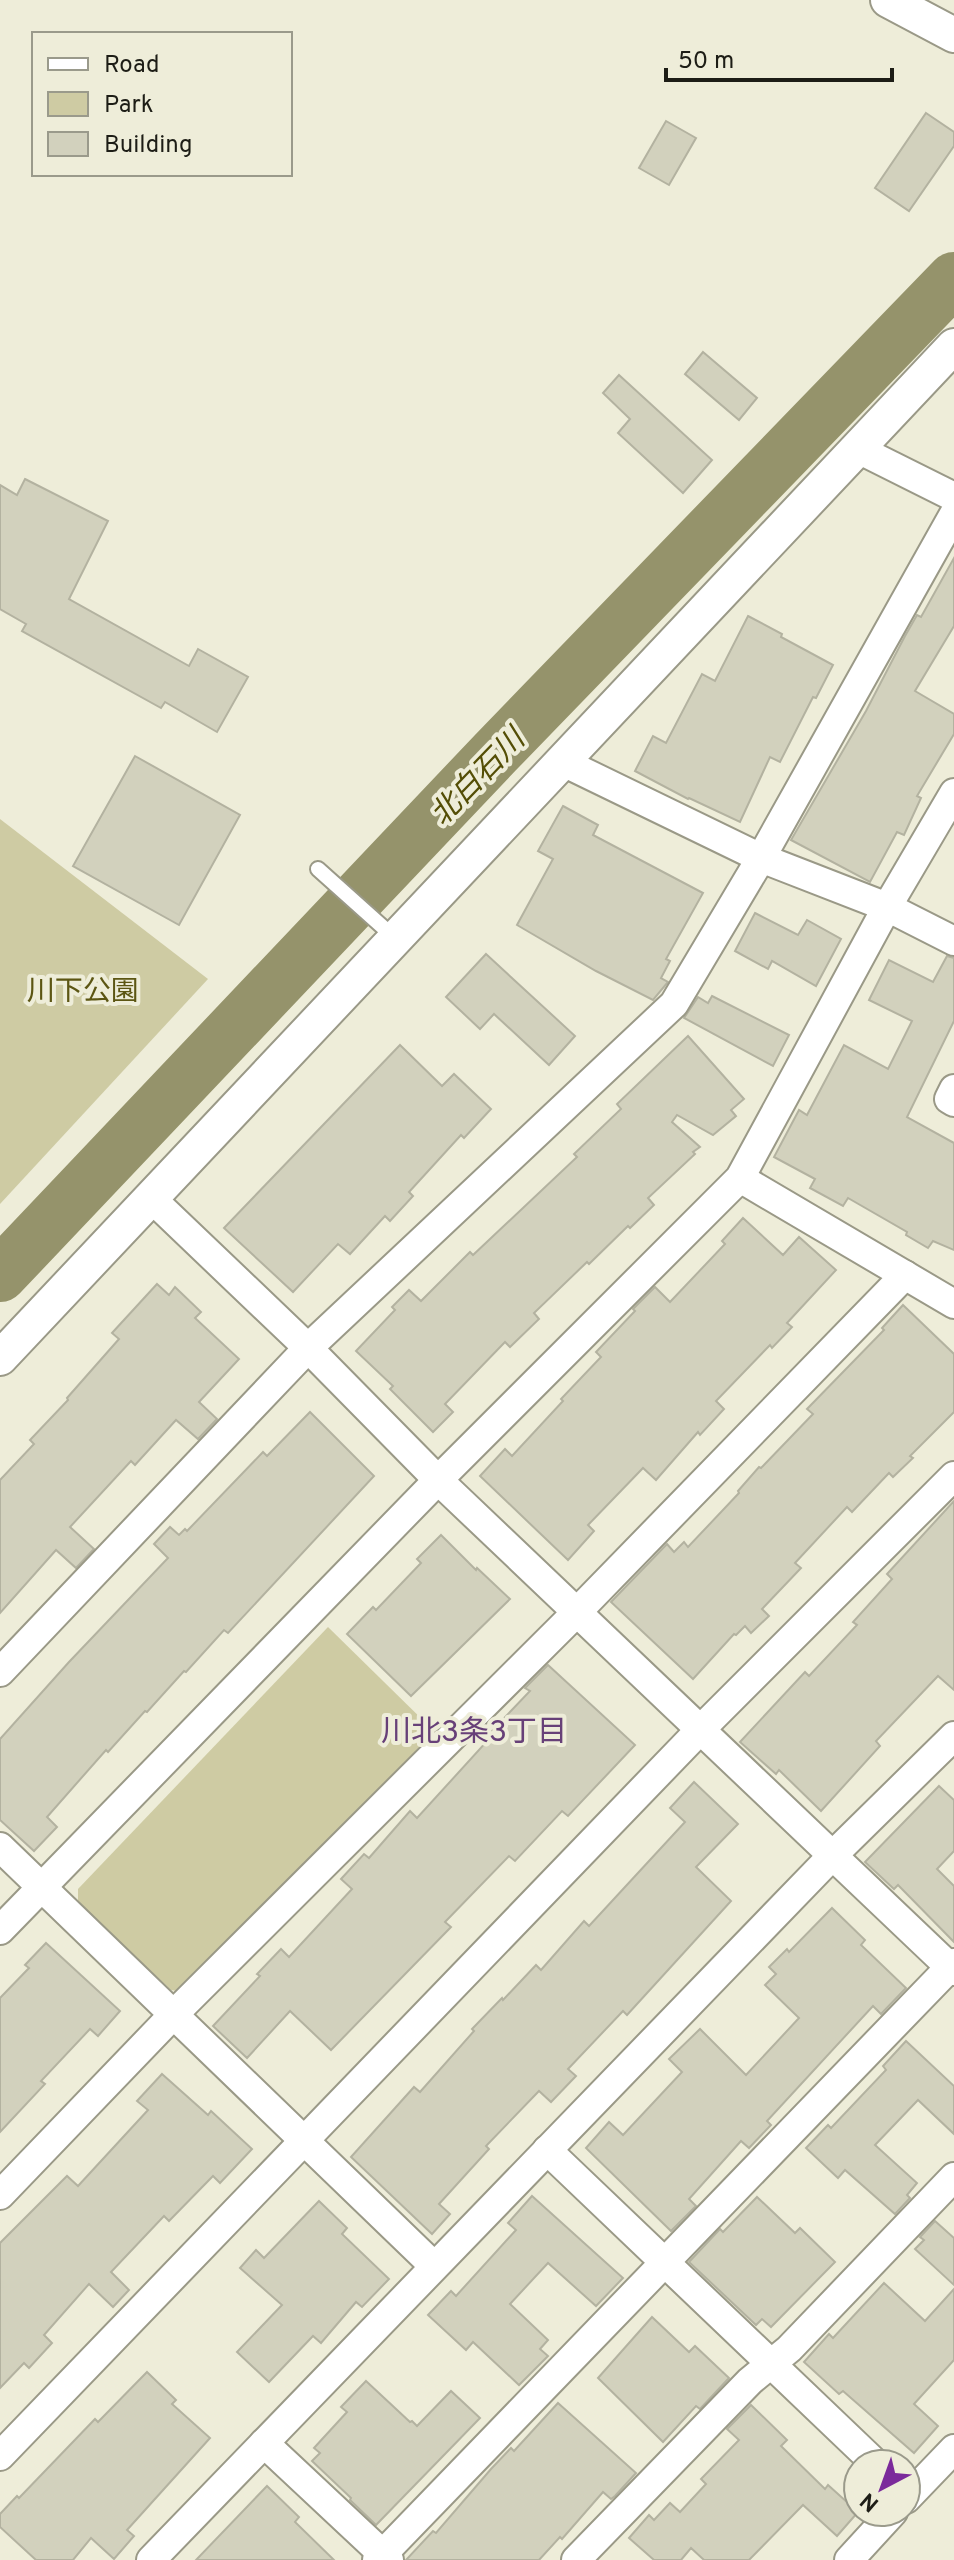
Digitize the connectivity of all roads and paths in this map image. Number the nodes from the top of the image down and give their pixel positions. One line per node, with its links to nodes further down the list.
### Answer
1 (888, 0): 2 (street)
2 (954, 35)
3 (954, 346): 4 (street)
4 (858, 449): 5 (street); 7 (street)
5 (954, 497)
6 (954, 514): 9 (street)
7 (563, 762): 9 (street); 12 (street)
8 (954, 793): 11 (street)
9 (761, 858): 11 (street); 20 (street)
10 (318, 869): 12 (lane)
11 (887, 907): 13 (street); 16 (street)
12 (389, 932): 17 (street)
13 (954, 941)
14 (954, 1089): 15 (street)
15 (954, 1102)
16 (740, 1178): 18 (street); 23 (street)
17 (152, 1199): 20 (street); 21 (street)
18 (905, 1275): 19 (street); 24 (street)
19 (954, 1304)
20 (308, 1348): 23 (street); 25 (street)
21 (0, 1358)
22 (954, 1476): 26 (street)
23 (438, 1480): 24 (street); 30 (street)
24 (576, 1613): 26 (street); 33 (street)
25 (0, 1672)
26 (700, 1730): 29 (street); 34 (street)
27 (954, 1736): 29 (street)
28 (0, 1847): 30 (street)
29 (832, 1856): 32 (street); 35 (street)
30 (41, 1886): 31 (street); 33 (street)
31 (0, 1930)
32 (953, 1967): 38 (street)
33 (173, 2015): 34 (street); 37 (street)
34 (304, 2140): 39 (street); 44 (street)
35 (547, 2150): 38 (street); 39 (street)
36 (954, 2177): 40 (street)
37 (0, 2195)
38 (666, 2261): 40 (street); 47 (street)
39 (434, 2266): 41 (street)
40 (771, 2363): 42 (street); 49 (street)
41 (264, 2443): 47 (street); 48 (street)
42 (859, 2448)
43 (954, 2449): 45 (street)
44 (0, 2456)
45 (922, 2482)
46 (878, 2528): 50 (street)
47 (383, 2558)
48 (151, 2560)
49 (576, 2560)
50 (849, 2560)

